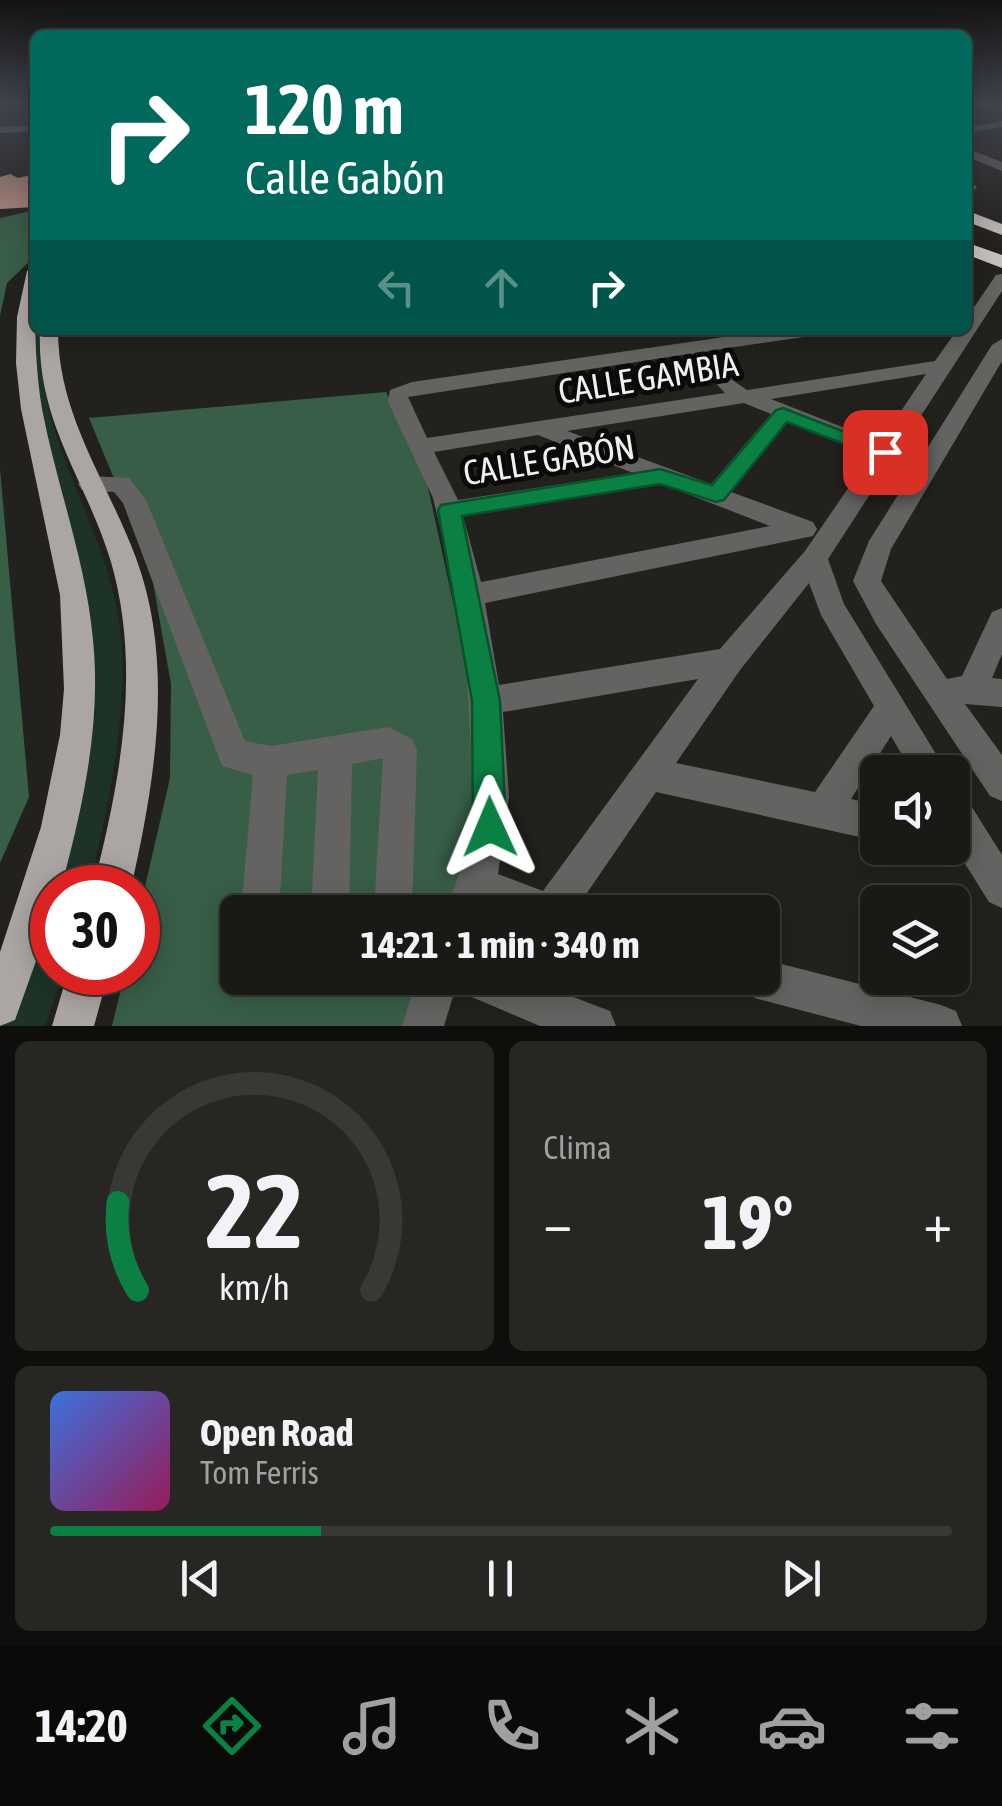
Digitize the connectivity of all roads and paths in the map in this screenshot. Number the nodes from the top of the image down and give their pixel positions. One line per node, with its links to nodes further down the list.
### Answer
1 (972, 154): 2 (street)
2 (1001, 165)
3 (972, 218): 4 (highway)
4 (1002, 230)
5 (972, 251): 6 (highway)
6 (1002, 262)
7 (1002, 279): 9 (street)
8 (30, 281): 52 (main road)
9 (986, 302)
10 (50, 335): 22 (main road)
11 (778, 335): 13 (street)
12 (963, 335): 15 (street)
13 (694, 348): 16 (street); 19 (street)
14 (999, 358): 29 (street)
15 (942, 366): 16 (street, CALLE GAMBIA); 20 (street)
16 (740, 394): 17 (street); 18 (street, CALLE GAMBIA)
17 (783, 414): 20 (street); 23 (street)
18 (537, 427): 19 (street, CALLE GAMBIA); 21 (street)
19 (423, 446): 24 (street)
20 (885, 452): 25 (street)
21 (660, 476): 23 (street); 24 (street, CALLE GABÓN)
22 (90, 484): 35 (street); 41 (main road)
23 (716, 494): 25 (street)
24 (449, 510): 26 (street)
25 (816, 542): 26 (street); 28 (street); 32 (street)
26 (467, 596): 31 (street)
27 (1002, 620): 30 (street)
28 (729, 661): 31 (street); 36 (street)
29 (936, 688): 30 (street); 37 (street)
30 (987, 691)
31 (486, 701): 46 (street)
32 (890, 709): 34 (street); 38 (street)
33 (335, 754): 35 (street); 44 (street); 45 (street)
34 (919, 755)
35 (271, 762): 43 (street)
36 (649, 774): 38 (street); 47 (street)
37 (1002, 784)
38 (823, 812): 39 (street)
39 (860, 819)
40 (970, 849): 42 (street)
41 (118, 865)
42 (1002, 889)
43 (261, 895)
44 (331, 895)
45 (394, 895)
46 (471, 895)
47 (561, 895)
48 (780, 984): 56 (street)
49 (83, 995): 53 (main road)
50 (433, 995): 54 (street)
51 (515, 995): 55 (street)
52 (0, 1004)
53 (74, 1026)
54 (423, 1026)
55 (595, 1026)
56 (941, 1026)

